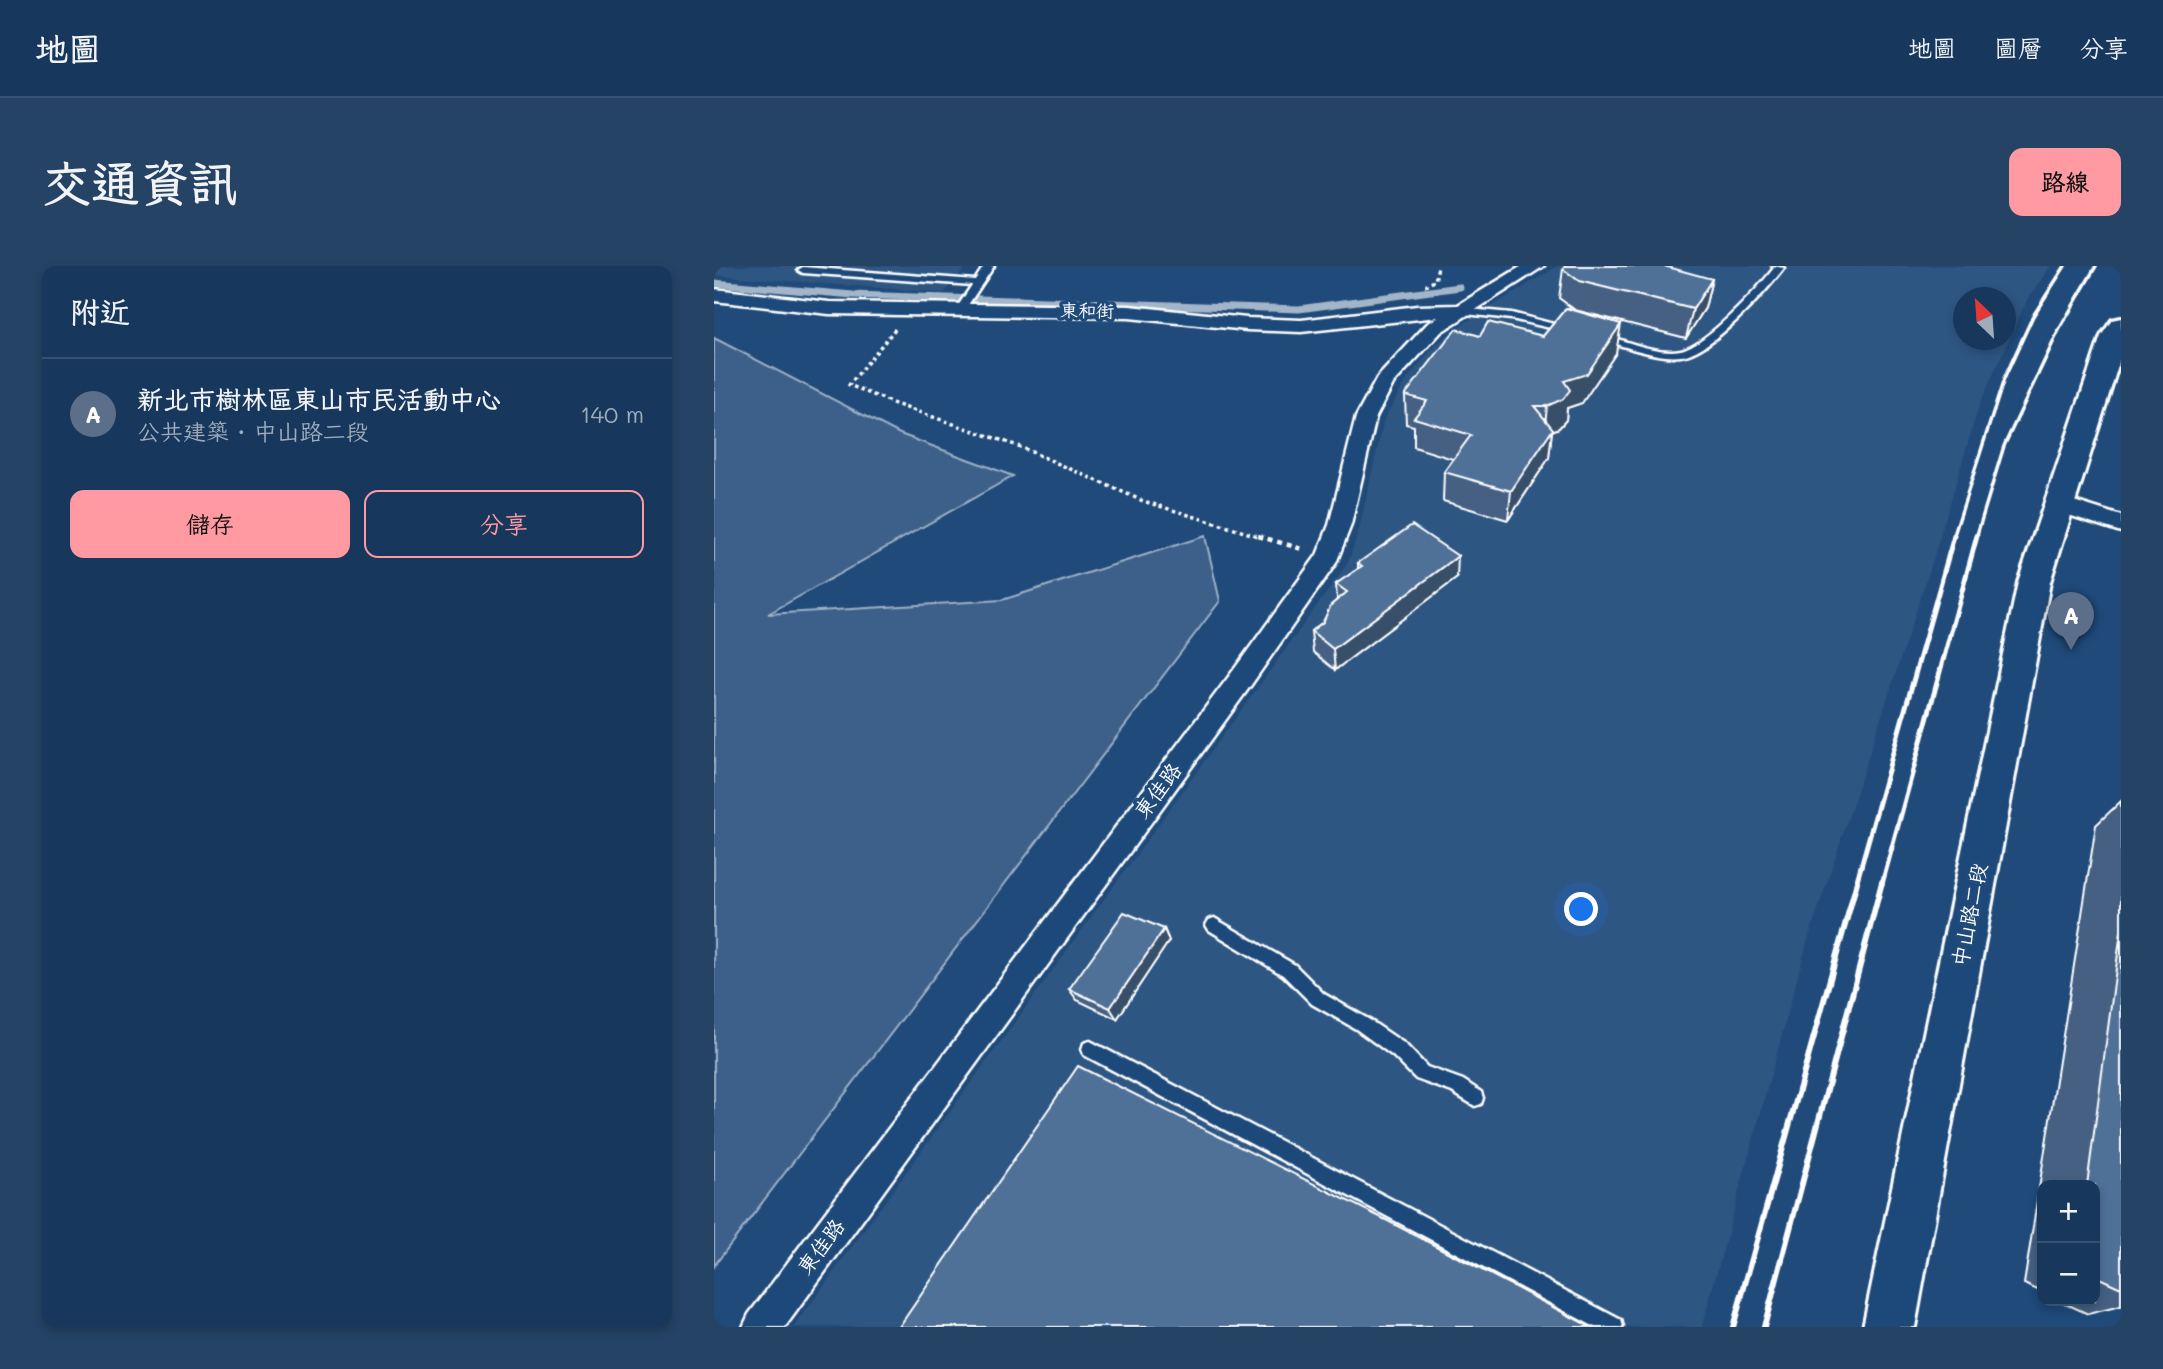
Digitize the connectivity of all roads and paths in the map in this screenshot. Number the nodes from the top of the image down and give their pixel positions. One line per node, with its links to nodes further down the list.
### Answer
1 (989, 266): 6 (lane)
2 (1438, 266): 7 (path)
3 (1535, 266): 11 (street, 東佳路)
4 (1777, 266): 11 (lane)
5 (803, 270): 6 (lane)
6 (976, 285): 9 (lane)
7 (1427, 287)
8 (714, 295): 10 (street, 東和街)
9 (963, 306): 10 (street, 東和街); 11 (street, 東和街)
10 (911, 310): 16 (path)
11 (1459, 311): 16 (street, 東佳路)
12 (2121, 326): 14 (main road, 中山路二段)
13 (2121, 381): 14 (main road, 中山路二段)
14 (2058, 504): 15 (street); 22 (main road, 中山路二段)
15 (2121, 524)
16 (1328, 557): 20 (street, 東佳路)
17 (1214, 925): 19 (lane)
18 (1090, 1049): 21 (lane)
19 (1475, 1098)
20 (762, 1327)
21 (1614, 1327)
22 (1889, 1327)

